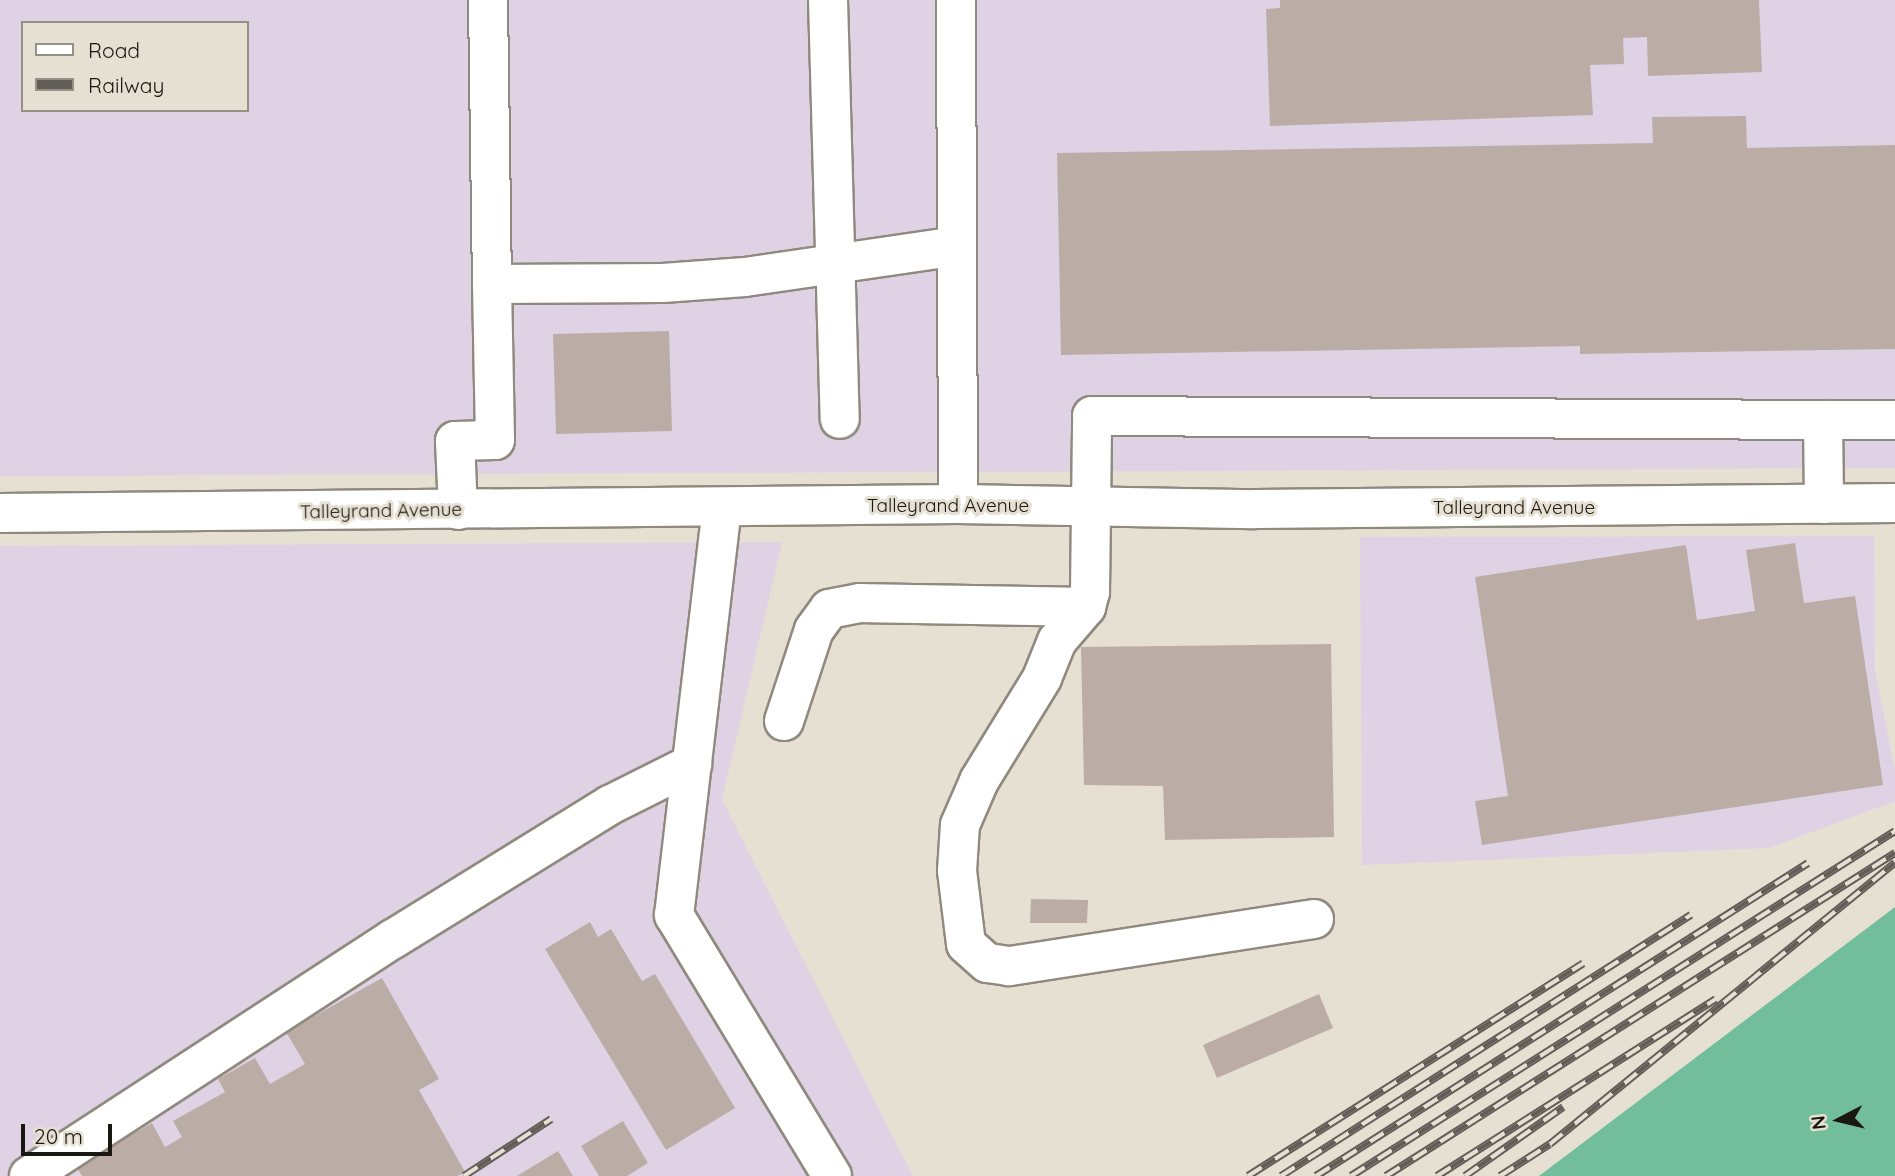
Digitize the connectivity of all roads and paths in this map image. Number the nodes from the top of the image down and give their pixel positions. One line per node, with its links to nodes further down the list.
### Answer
1 (488, 0): 6 (street)
2 (828, 0): 5 (street)
3 (956, 0): 4 (street)
4 (957, 246): 5 (street); 11 (street)
5 (833, 261): 6 (street); 7 (street)
6 (492, 284): 15 (street)
7 (840, 419)
8 (1823, 420): 9 (street); 12 (street); 13 (street)
9 (1895, 420)
10 (1895, 503): 12 (street, Talleyrand Avenue)
11 (958, 504): 13 (street, Talleyrand Avenue); 14 (street, Talleyrand Avenue)
12 (1824, 504): 13 (street, Talleyrand Avenue)
13 (1092, 506): 17 (street)
14 (722, 507): 15 (street, Talleyrand Avenue); 19 (street)
15 (458, 510): 16 (street, Talleyrand Avenue)
16 (0, 513)
17 (1086, 607): 18 (street); 20 (street)
18 (785, 721)
19 (692, 764): 21 (street); 22 (street)
20 (1314, 919)
21 (29, 1176)
22 (832, 1176)

